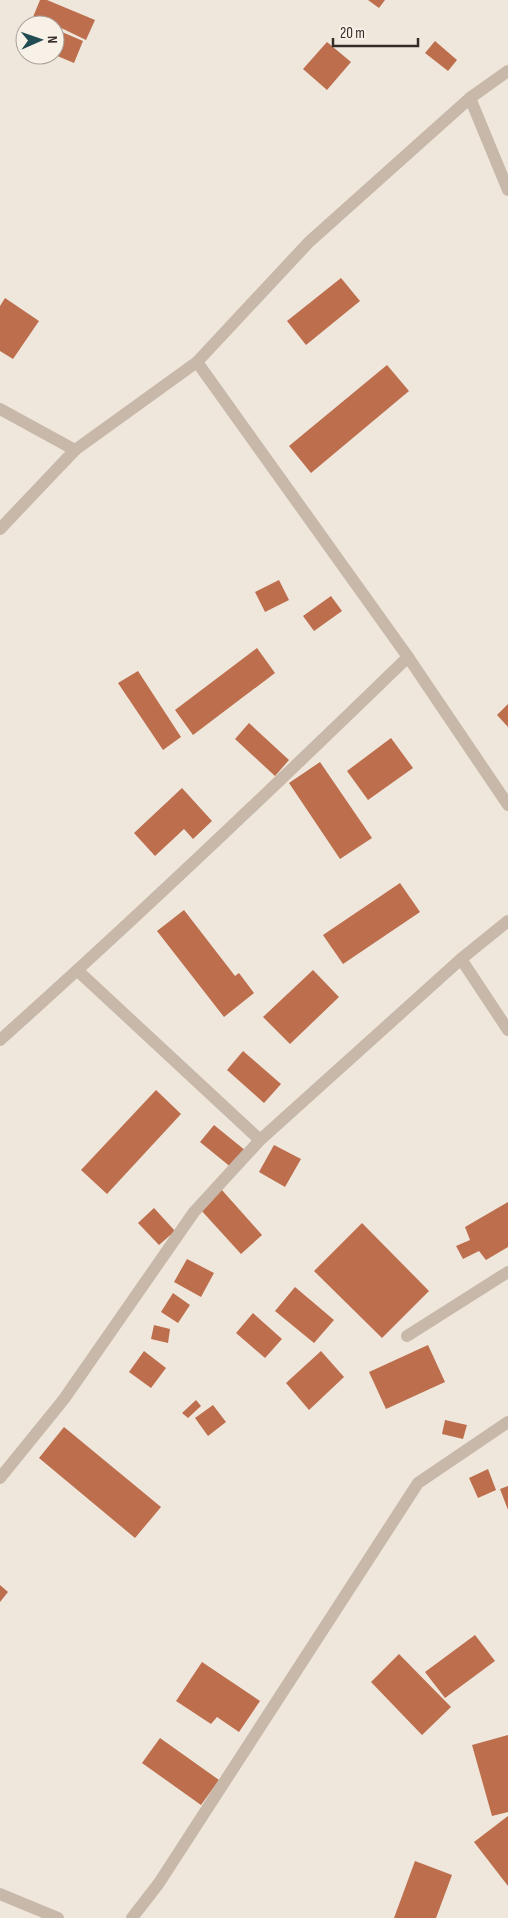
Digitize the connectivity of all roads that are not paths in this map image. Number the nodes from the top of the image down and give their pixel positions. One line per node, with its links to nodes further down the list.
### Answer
1 (508, 71): 2 (street)
2 (470, 98): 3 (street); 4 (street)
3 (508, 190)
4 (197, 362): 6 (street); 8 (street)
5 (0, 410): 6 (street)
6 (75, 450): 7 (street)
7 (0, 529)
8 (408, 657): 9 (street); 12 (street)
9 (508, 805)
10 (508, 921): 11 (street)
11 (461, 959): 13 (street); 15 (street)
12 (78, 971): 14 (street); 15 (street)
13 (508, 1030)
14 (0, 1040)
15 (260, 1140): 19 (street)
16 (508, 1272): 17 (street)
17 (408, 1336)
18 (508, 1422): 22 (street)
19 (0, 1478)
20 (0, 1894): 21 (street)
21 (58, 1918)
22 (132, 1918)

